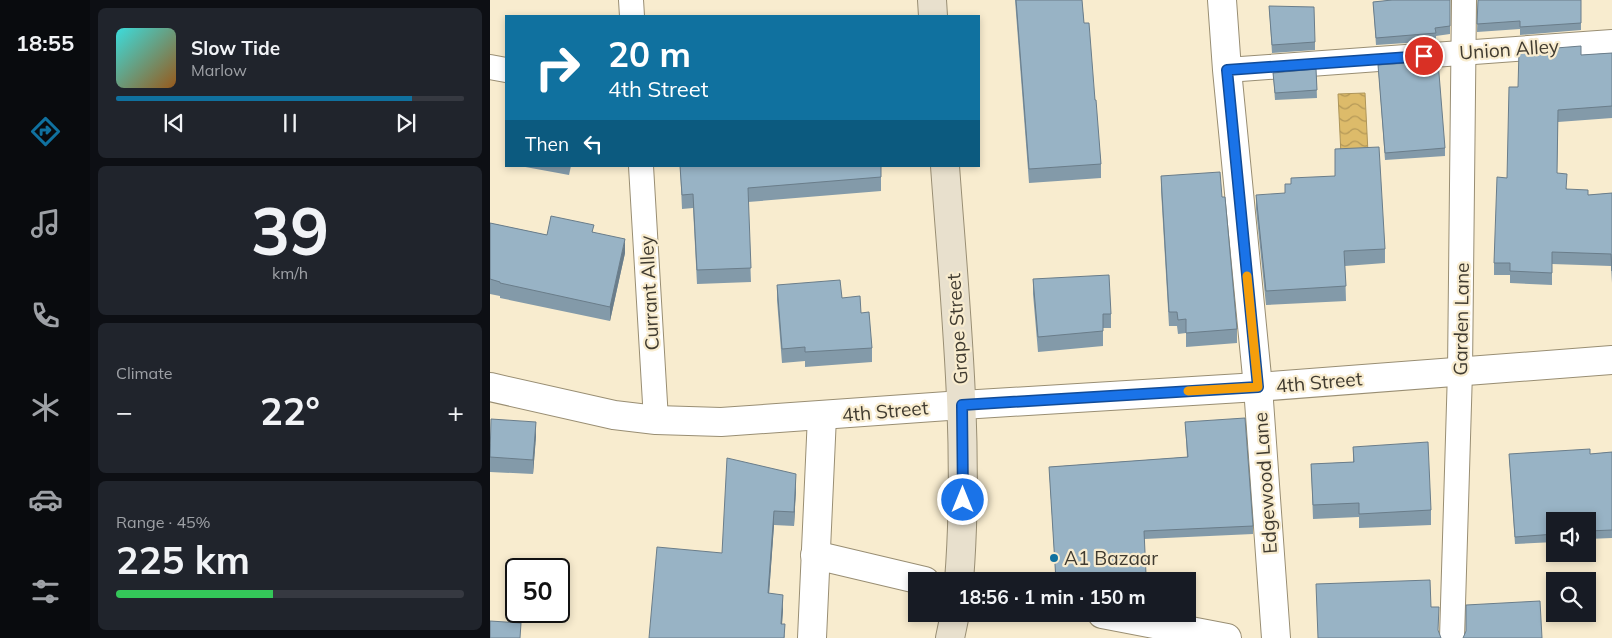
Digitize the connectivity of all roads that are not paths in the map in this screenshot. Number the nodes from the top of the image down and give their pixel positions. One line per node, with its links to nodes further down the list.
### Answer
1 (631, 0): 5 (lane)
2 (932, 0): 6 (main road)
3 (1222, 0): 11 (street, Edgewood Lane)
4 (1464, 0): 8 (lane, Garden Lane)
5 (632, 15)
6 (934, 15)
7 (1612, 42): 8 (lane, Union Alley)
8 (1463, 53): 11 (lane, Union Alley); 15 (lane, Garden Lane)
9 (490, 67): 10 (lane)
10 (505, 70)
11 (1227, 70): 17 (street, Edgewood Lane)
12 (641, 167): 20 (lane, Currant Alley)
13 (945, 167): 18 (main road, Grape Street)
14 (1612, 360): 15 (street, 4th Street)
15 (1460, 371): 17 (street, 4th Street); 30 (lane, Garden Lane)
16 (490, 387): 20 (street, 4th Street)
17 (1258, 387): 18 (street, 4th Street); 29 (street, Edgewood Lane)
18 (962, 405): 19 (street, 4th Street); 22 (main road, Grape Street)
19 (822, 416): 20 (street, 4th Street); 21 (street)
20 (656, 420)
21 (815, 555): 23 (street); 26 (street)
22 (960, 572)
23 (908, 577)
24 (953, 622): 27 (main road)
25 (1144, 622): 28 (street)
26 (812, 638)
27 (950, 638)
28 (1227, 638)
29 (1276, 638)
30 (1452, 638)

